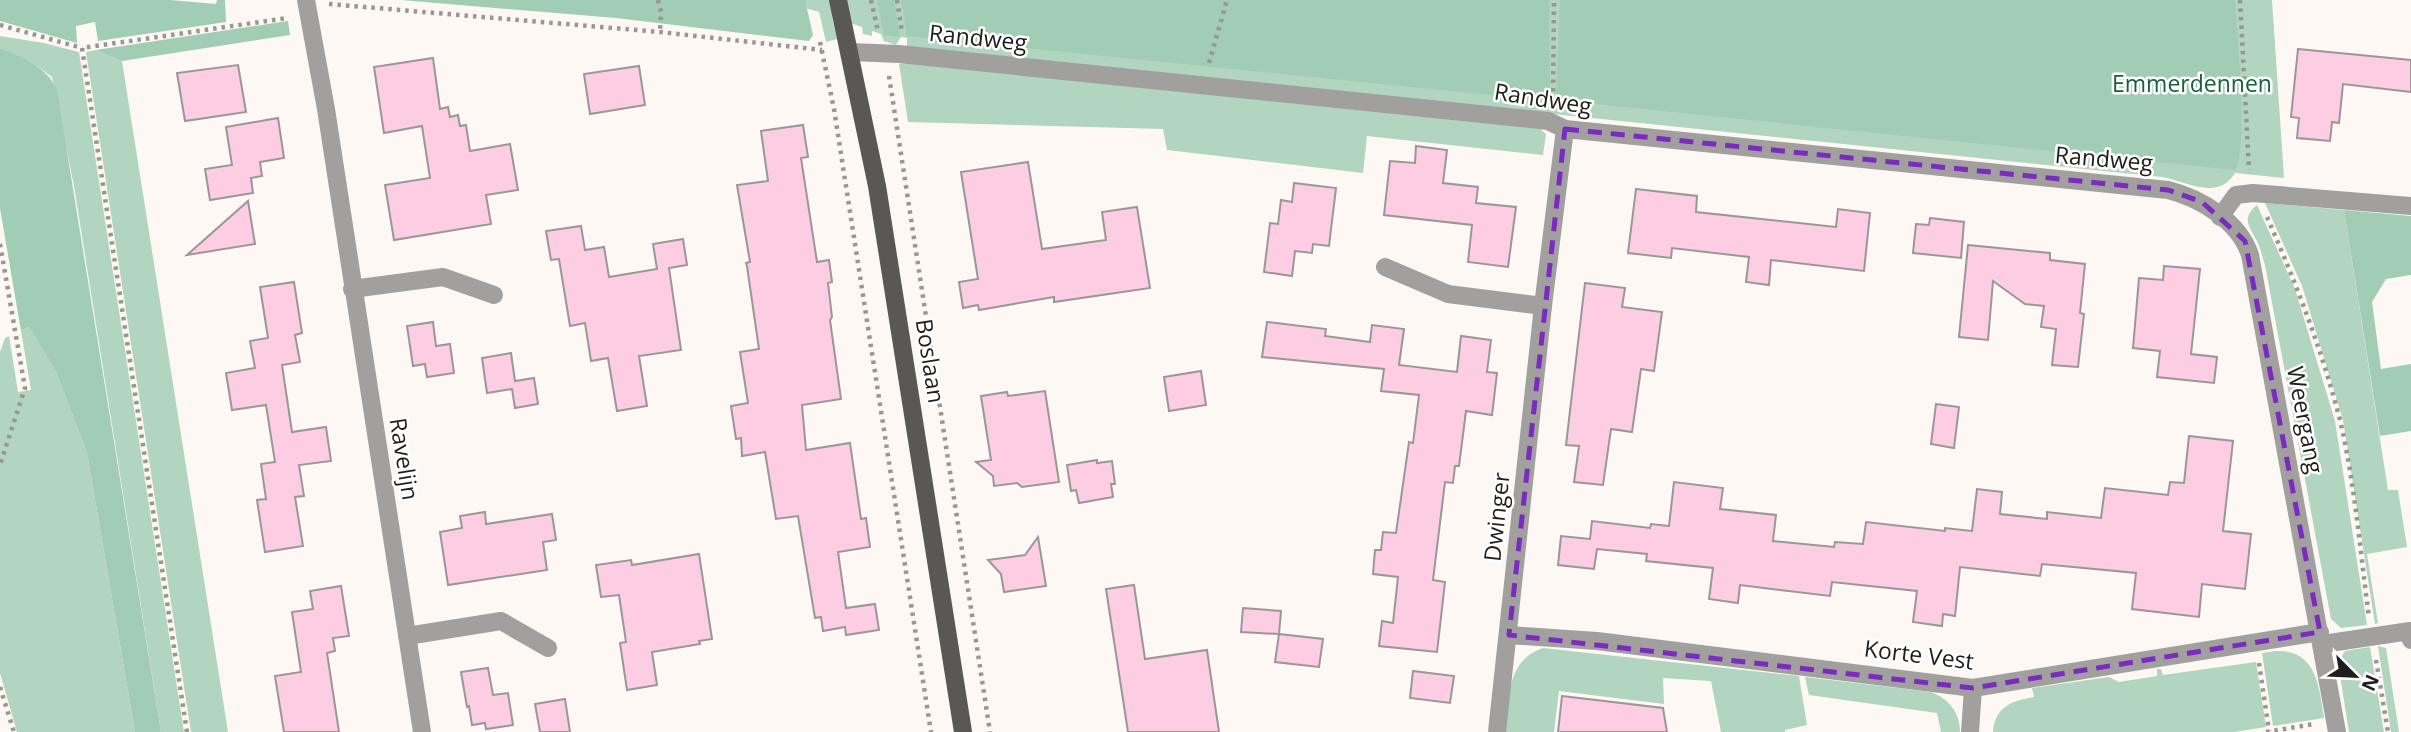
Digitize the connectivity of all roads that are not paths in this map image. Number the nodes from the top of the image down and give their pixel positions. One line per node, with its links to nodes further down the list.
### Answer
1 (838, 0): 3 (main road, Boslaan)
2 (313, 6): 8 (street, Ravelijn)
3 (851, 52): 4 (street, Randweg); 19 (main road, Boslaan)
4 (1564, 129): 6 (street, Randweg); 10 (street, Dwinger)
5 (2411, 206): 6 (street)
6 (2220, 216): 13 (street, Weergang)
7 (1385, 267): 10 (street)
8 (352, 289): 9 (street); 12 (street, Ravelijn)
9 (494, 295)
10 (1543, 306): 11 (street, Dwinger)
11 (1509, 635): 16 (street, Korte Vest); 20 (street, Dwinger)
12 (407, 636): 15 (street); 18 (street, Ravelijn)
13 (2322, 638): 14 (street); 16 (street, Korte Vest); 17 (street, Weergang)
14 (2411, 640)
15 (548, 648)
16 (1973, 688): 21 (street)
17 (2337, 727)
18 (422, 732)
19 (963, 732)
20 (1497, 732)
21 (1970, 732)

